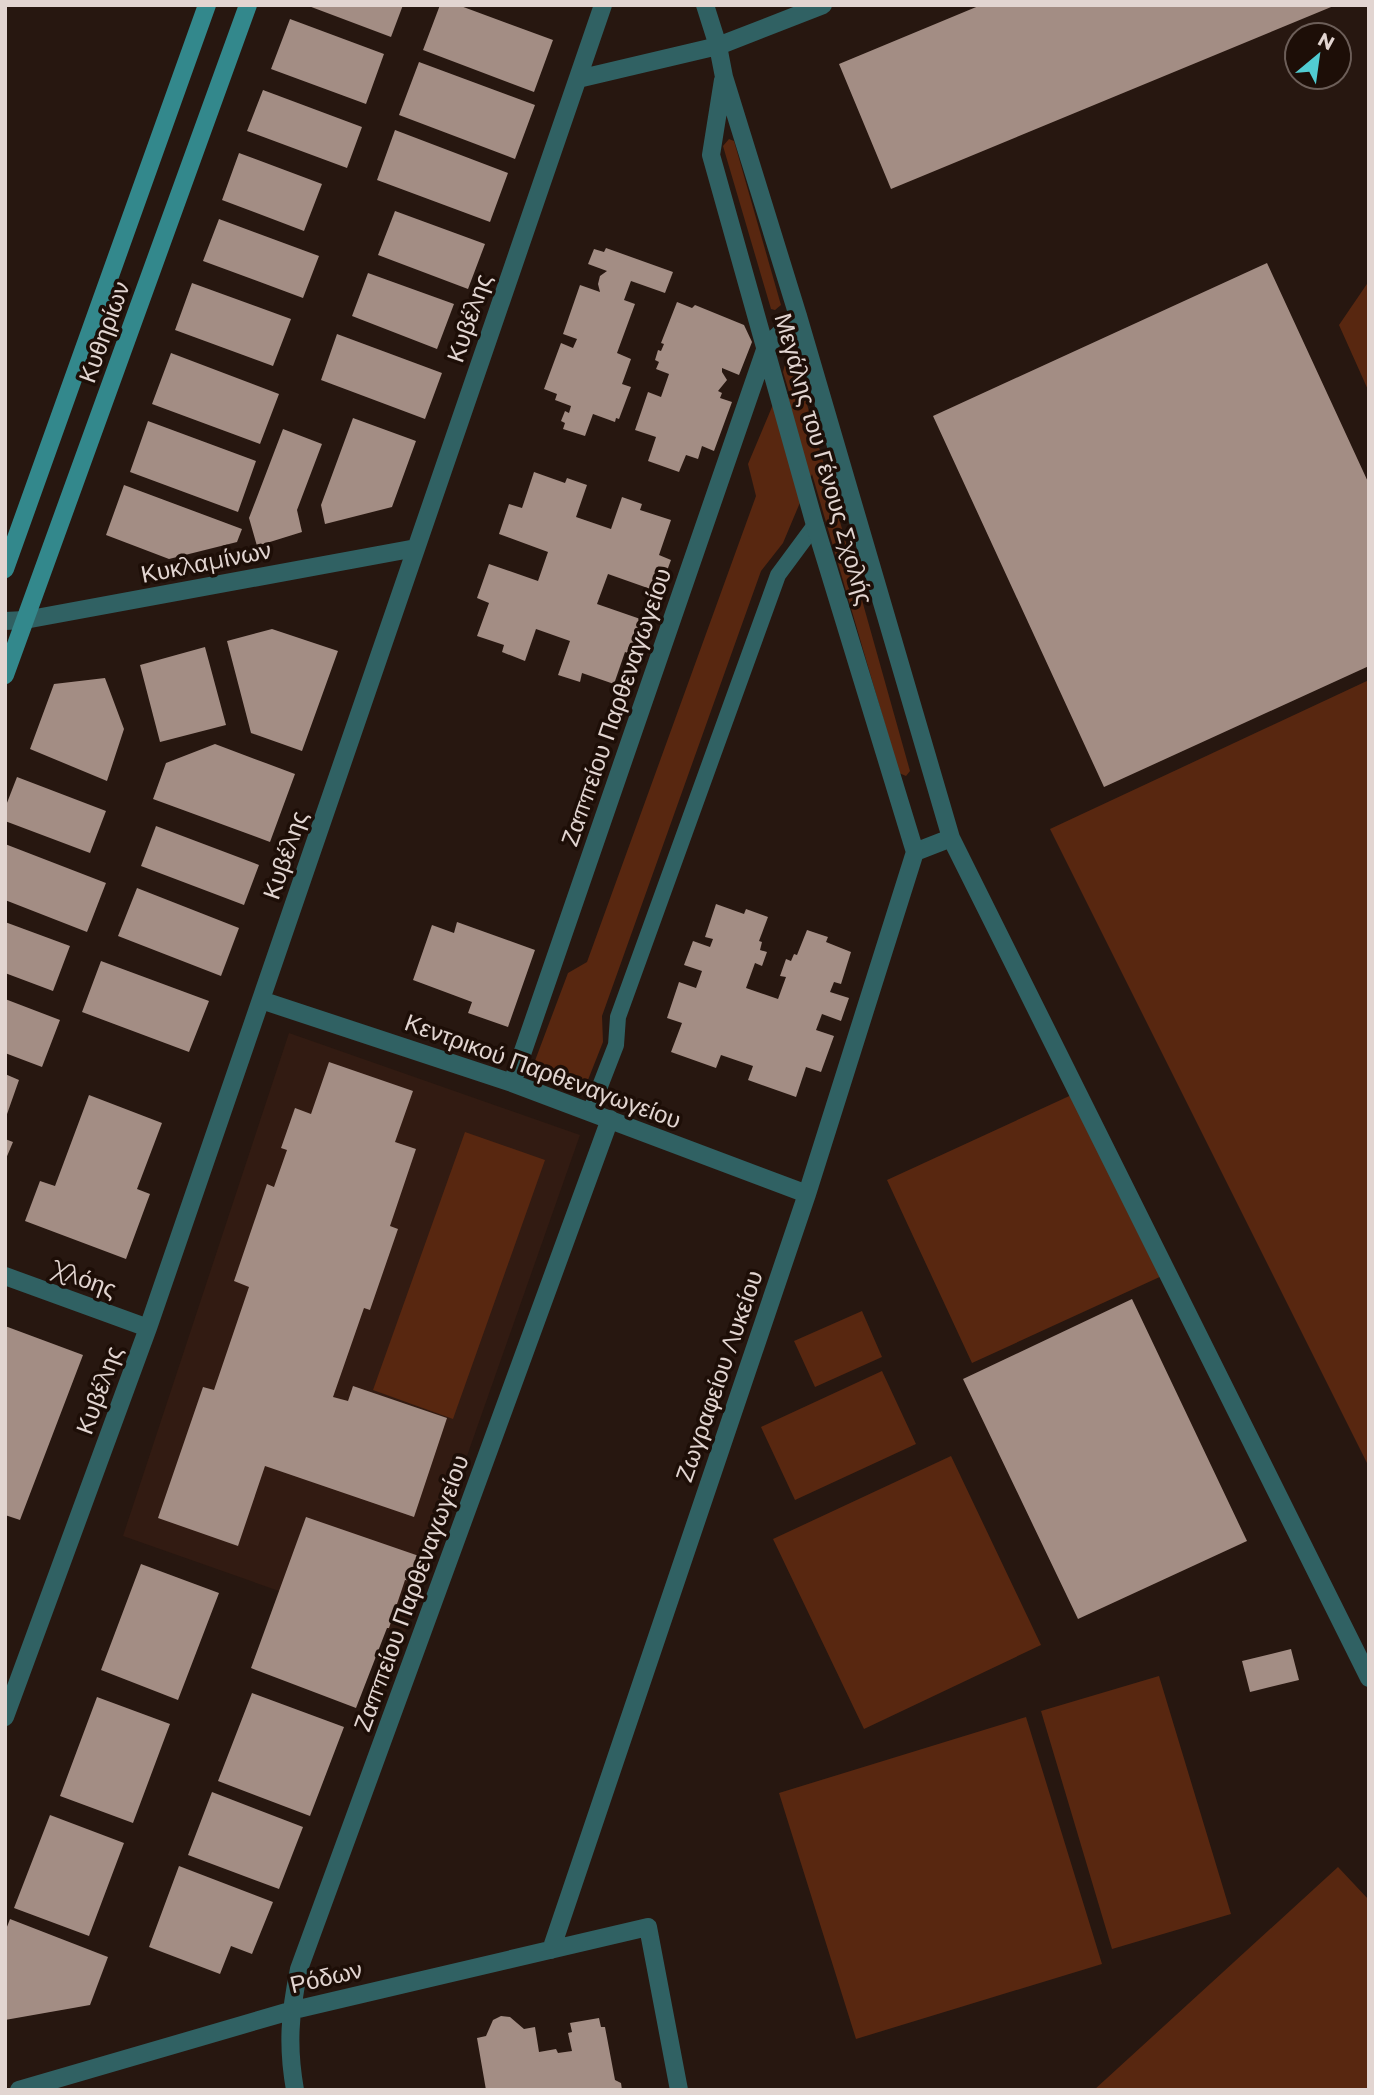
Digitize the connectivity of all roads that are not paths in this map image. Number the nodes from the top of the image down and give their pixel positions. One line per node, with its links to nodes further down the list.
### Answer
1 (207, 5): 13 (street, Κυθηρίων)
2 (248, 5): 14 (street, Κυθηρίων)
3 (603, 5): 8 (street, Κυβέλης)
4 (705, 5): 6 (street, Μεγάλης του Γένους Σχολής)
5 (823, 5): 6 (street)
6 (718, 46): 7 (street, Μεγάλης του Γένους Σχολής); 8 (street)
7 (724, 77): 9 (street, Μεγάλης του Γένους Σχολής); 10 (street, Μεγάλης του Γένους Σχολής)
8 (578, 79): 12 (street, Κυβέλης)
9 (798, 316): 10 (street); 17 (street, Μεγάλης του Γένους Σχολής)
10 (765, 347): 11 (street, Μεγάλης του Γένους Σχολής); 20 (street, Ζαππείου Παρθεναγωγείου)
11 (815, 525): 18 (street, Μεγάλης του Γένους Σχολής); 21 (lane)
12 (416, 548): 14 (street, Κυκλαμίνων); 19 (street, Κυβέλης)
13 (5, 569)
14 (25, 620): 15 (street, Κυκλαμίνων); 16 (street, Κυθηρίων)
15 (5, 621)
16 (5, 675)
17 (951, 838): 18 (street); 26 (street, Μεγάλης του Γένους Σχολής)
18 (915, 852): 23 (street, Ζωγραφείου Λυκείου)
19 (261, 1000): 20 (street, Κεντρικού Παρθεναγωγείου); 25 (street, Κυβέλης)
20 (512, 1083): 21 (street, Κεντρικού Παρθεναγωγείου)
21 (590, 1112): 22 (street, Κεντρικού Παρθεναγωγείου)
22 (610, 1119): 23 (street, Κεντρικού Παρθεναγωγείου); 29 (street, Ζαππείου Παρθεναγωγείου)
23 (807, 1194): 28 (street, Ζωγραφείου Λυκείου)
24 (5, 1276): 25 (street, Χλόης)
25 (148, 1328): 27 (street, Κυβέλης)
26 (1369, 1678)
27 (5, 1717)
28 (551, 1950): 29 (street, Ρόδων); 32 (street, Ρόδων)
29 (290, 2011): 30 (street, Ρόδων); 31 (street, Ζαππείου Παρθεναγωγείου)
30 (19, 2090)
31 (295, 2090)
32 (679, 2090)

